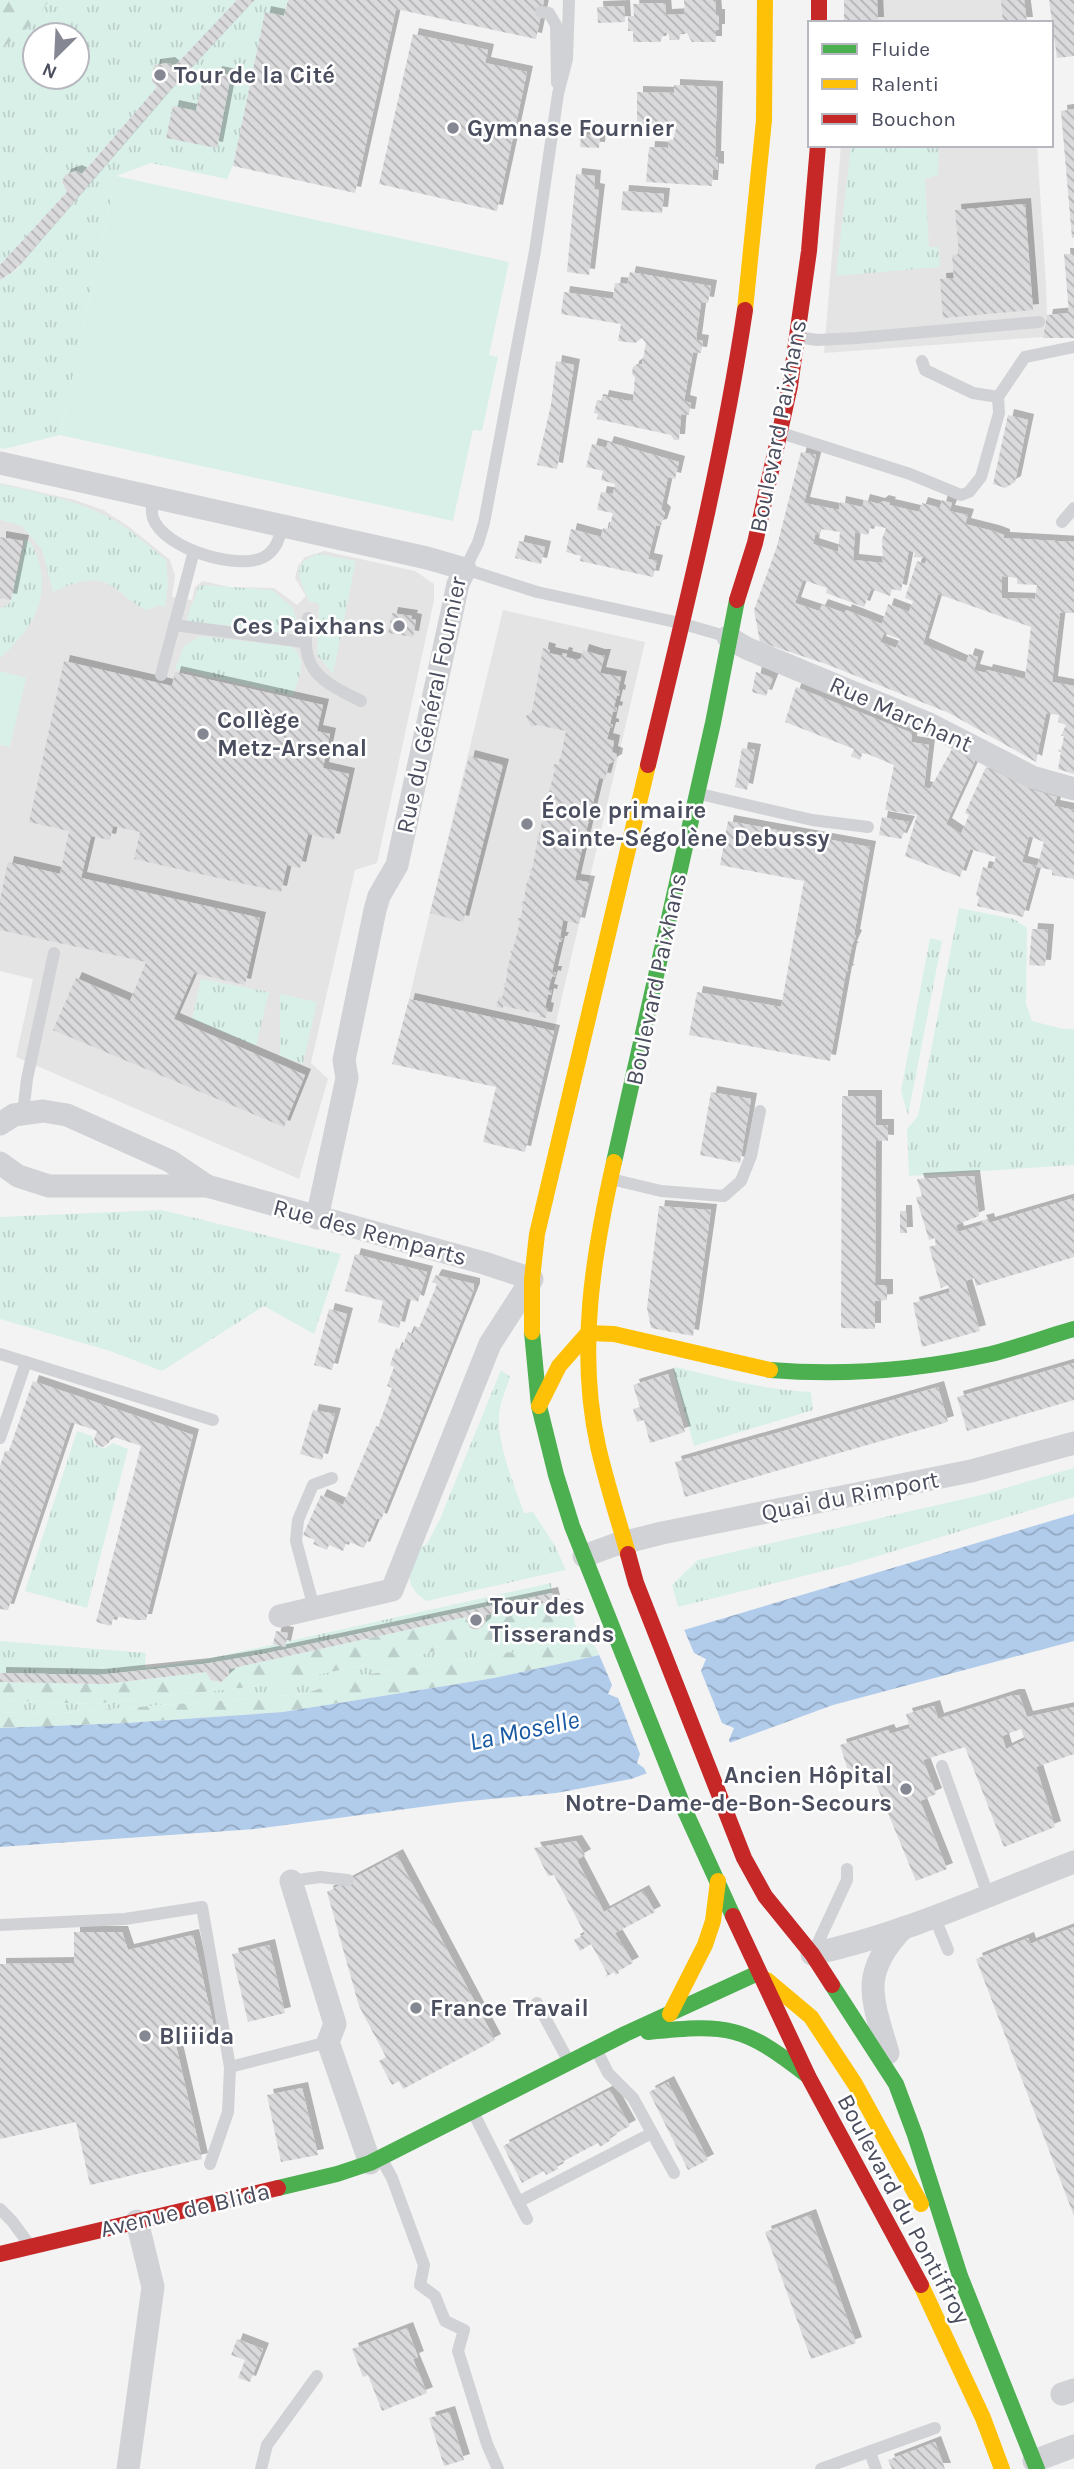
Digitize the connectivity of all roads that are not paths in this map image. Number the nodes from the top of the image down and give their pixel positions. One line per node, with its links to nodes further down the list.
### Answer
1 (569, 0): 6 (lane)
2 (765, 0): 22 (main road, Boulevard Paixhans)
3 (819, 0): 5 (main road)
4 (541, 12): 6 (lane)
5 (819, 21)
6 (558, 94): 20 (lane)
7 (818, 147): 9 (main road, Boulevard Paixhans)
8 (1039, 321): 9 (lane)
9 (798, 337): 13 (main road, Boulevard Paixhans)
10 (1074, 347): 12 (lane)
11 (922, 361): 12 (lane)
12 (998, 397): 13 (lane)
13 (780, 433): 24 (main road, Boulevard Paixhans)
14 (0, 463): 15 (street, Rue du Général Fournier)
15 (152, 496): 18 (street, Rue du Général Fournier); 19 (lane)
16 (1074, 508): 17 (lane)
17 (1062, 522)
18 (283, 526): 19 (lane); 20 (street, Rue du Général Fournier)
19 (194, 551): 23 (lane)
20 (465, 569): 22 (lane); 40 (street, Rue du Général Fournier)
21 (308, 618): 25 (lane)
22 (680, 623): 24 (lane); 27 (main road, Boulevard Paixhans)
23 (174, 625): 25 (lane); 26 (lane)
24 (728, 637): 29 (main road, Boulevard Paixhans); 30 (street, Rue Marchant)
25 (304, 642): 28 (lane)
26 (162, 675)
27 (663, 691): 29 (main road); 41 (main road, Boulevard Paixhans)
28 (361, 701)
29 (716, 703): 31 (main road, Boulevard Paixhans)
30 (1074, 789)
31 (696, 793): 32 (lane); 38 (main road, Boulevard Paixhans)
32 (868, 827)
33 (54, 953): 35 (lane)
34 (760, 1111): 38 (lane)
35 (23, 1113): 36 (street, Rue des Remparts); 39 (street, Rue des Remparts)
36 (0, 1124)
37 (4, 1173): 39 (street, Rue des Remparts)
38 (611, 1179): 43 (main road, Boulevard Paixhans)
39 (207, 1186): 40 (street, Rue des Remparts)
40 (317, 1218): 41 (street, Rue des Remparts)
41 (539, 1281): 46 (main road, Boulevard Paixhans); 53 (street, Boulevard Paixhans)
42 (1074, 1329): 43 (main road)
43 (588, 1333): 46 (main road); 51 (main road, Boulevard Paixhans)
44 (0, 1354): 45 (lane)
45 (26, 1362): 47 (lane); 48 (lane)
46 (539, 1406): 52 (main road, Boulevard Paixhans)
47 (213, 1420)
48 (0, 1438)
49 (1074, 1443): 51 (street, Quai du Rimport)
50 (332, 1478): 53 (lane)
51 (624, 1543): 52 (street, Quai du Rimport); 56 (main road, Boulevard Paixhans)
52 (584, 1556): 57 (main road, Boulevard Paixhans)
53 (314, 1608): 54 (street, Boulevard Paixhans)
54 (280, 1616)
55 (942, 1766): 63 (lane)
56 (710, 1768): 69 (main road, Boulevard du Pontiffroy)
57 (675, 1785): 62 (main road, Boulevard du Pontiffroy)
58 (1074, 1862): 63 (street)
59 (847, 1869): 69 (lane)
60 (348, 1880): 61 (lane)
61 (291, 1881): 75 (street)
62 (718, 1881): 65 (main road, Boulevard du Pontiffroy); 71 (main road, Boulevard du Pontiffroy); 73 (main road)
63 (988, 1895): 64 (street)
64 (934, 1916): 67 (street); 68 (lane)
65 (754, 1923)
66 (0, 1924): 78 (lane)
67 (903, 1928): 69 (street); 80 (street)
68 (948, 1950)
69 (801, 1954): 80 (main road, Boulevard du Pontiffroy)
70 (780, 1965): 71 (main road, Avenue de Blida)
71 (758, 1973): 73 (main road, Avenue de Blida); 79 (main road, Boulevard du Pontiffroy); 92 (main road, Boulevard du Pontiffroy)
72 (537, 2003): 77 (lane)
73 (670, 2014): 74 (main road, Avenue de Blida)
74 (625, 2034): 76 (main road, Avenue de Blida); 79 (main road, Avenue de Blida)
75 (328, 2042): 78 (lane); 83 (street)
76 (596, 2049): 77 (main road, Avenue de Blida); 82 (lane)
77 (569, 2063): 81 (main road, Avenue de Blida)
78 (230, 2067): 84 (lane)
79 (808, 2076): 103 (main road, Boulevard du Pontiffroy)
80 (896, 2084): 92 (main road, Boulevard du Pontiffroy)
81 (473, 2112): 83 (main road, Avenue de Blida); 86 (lane)
82 (652, 2133): 85 (lane); 86 (lane)
83 (375, 2160): 89 (main road, Avenue de Blida); 100 (lane)
84 (210, 2164)
85 (674, 2174)
86 (518, 2202): 88 (lane)
87 (0, 2209): 90 (lane)
88 (527, 2219)
89 (137, 2221): 90 (main road, Avenue de Blida); 98 (street)
90 (31, 2247): 91 (main road, Avenue de Blida)
91 (0, 2254)
92 (960, 2277): 97 (main road, Boulevard du Pontiffroy)
93 (317, 2376): 99 (lane)
94 (934, 2428): 96 (lane)
95 (1074, 2446): 97 (street)
96 (870, 2452): 101 (lane); 102 (lane)
97 (1035, 2465)
98 (128, 2469)
99 (261, 2469)
100 (498, 2469)
101 (821, 2469)
102 (876, 2469)
103 (1002, 2469)

